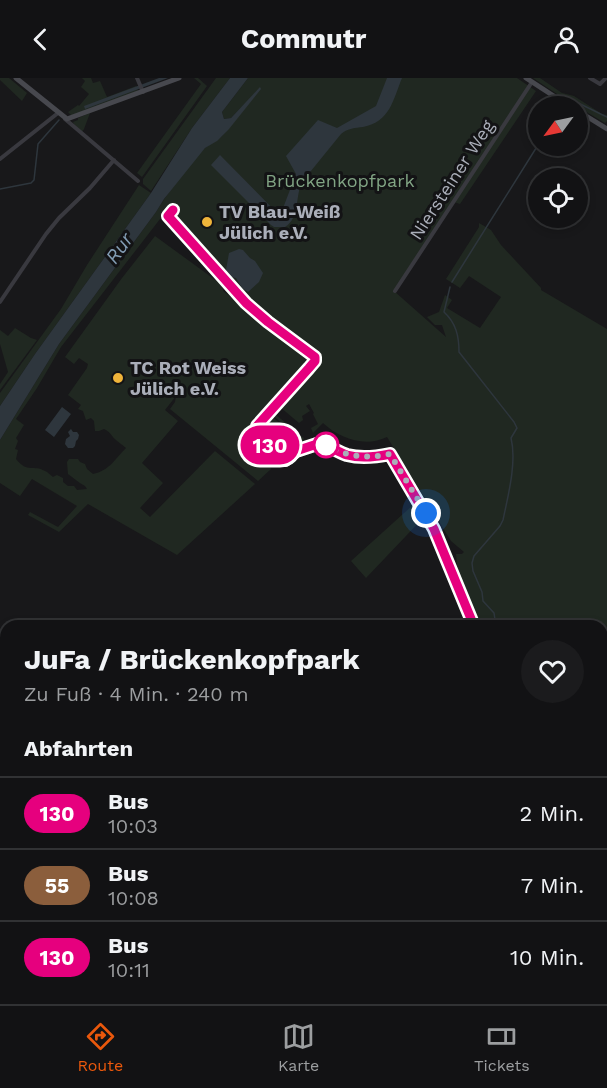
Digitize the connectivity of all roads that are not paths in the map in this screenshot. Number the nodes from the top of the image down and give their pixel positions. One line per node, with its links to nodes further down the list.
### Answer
1 (16, 78): 10 (main road)
2 (137, 78): 8 (street)
3 (179, 78): 8 (main road)
4 (526, 78): 7 (main road)
5 (590, 78): 6 (street)
6 (606, 78)
7 (532, 82): 9 (main road); 18 (street, Niersteiner Weg)
8 (141, 88): 12 (main road)
9 (553, 96)
10 (58, 114): 12 (main road); 14 (street)
11 (588, 117): 13 (main road)
12 (64, 118): 15 (street)
13 (607, 129)
14 (0, 159)
15 (114, 160): 16 (street); 19 (street)
16 (138, 181)
17 (173, 210): 20 (street)
18 (395, 291)
19 (0, 302)
20 (472, 620)

